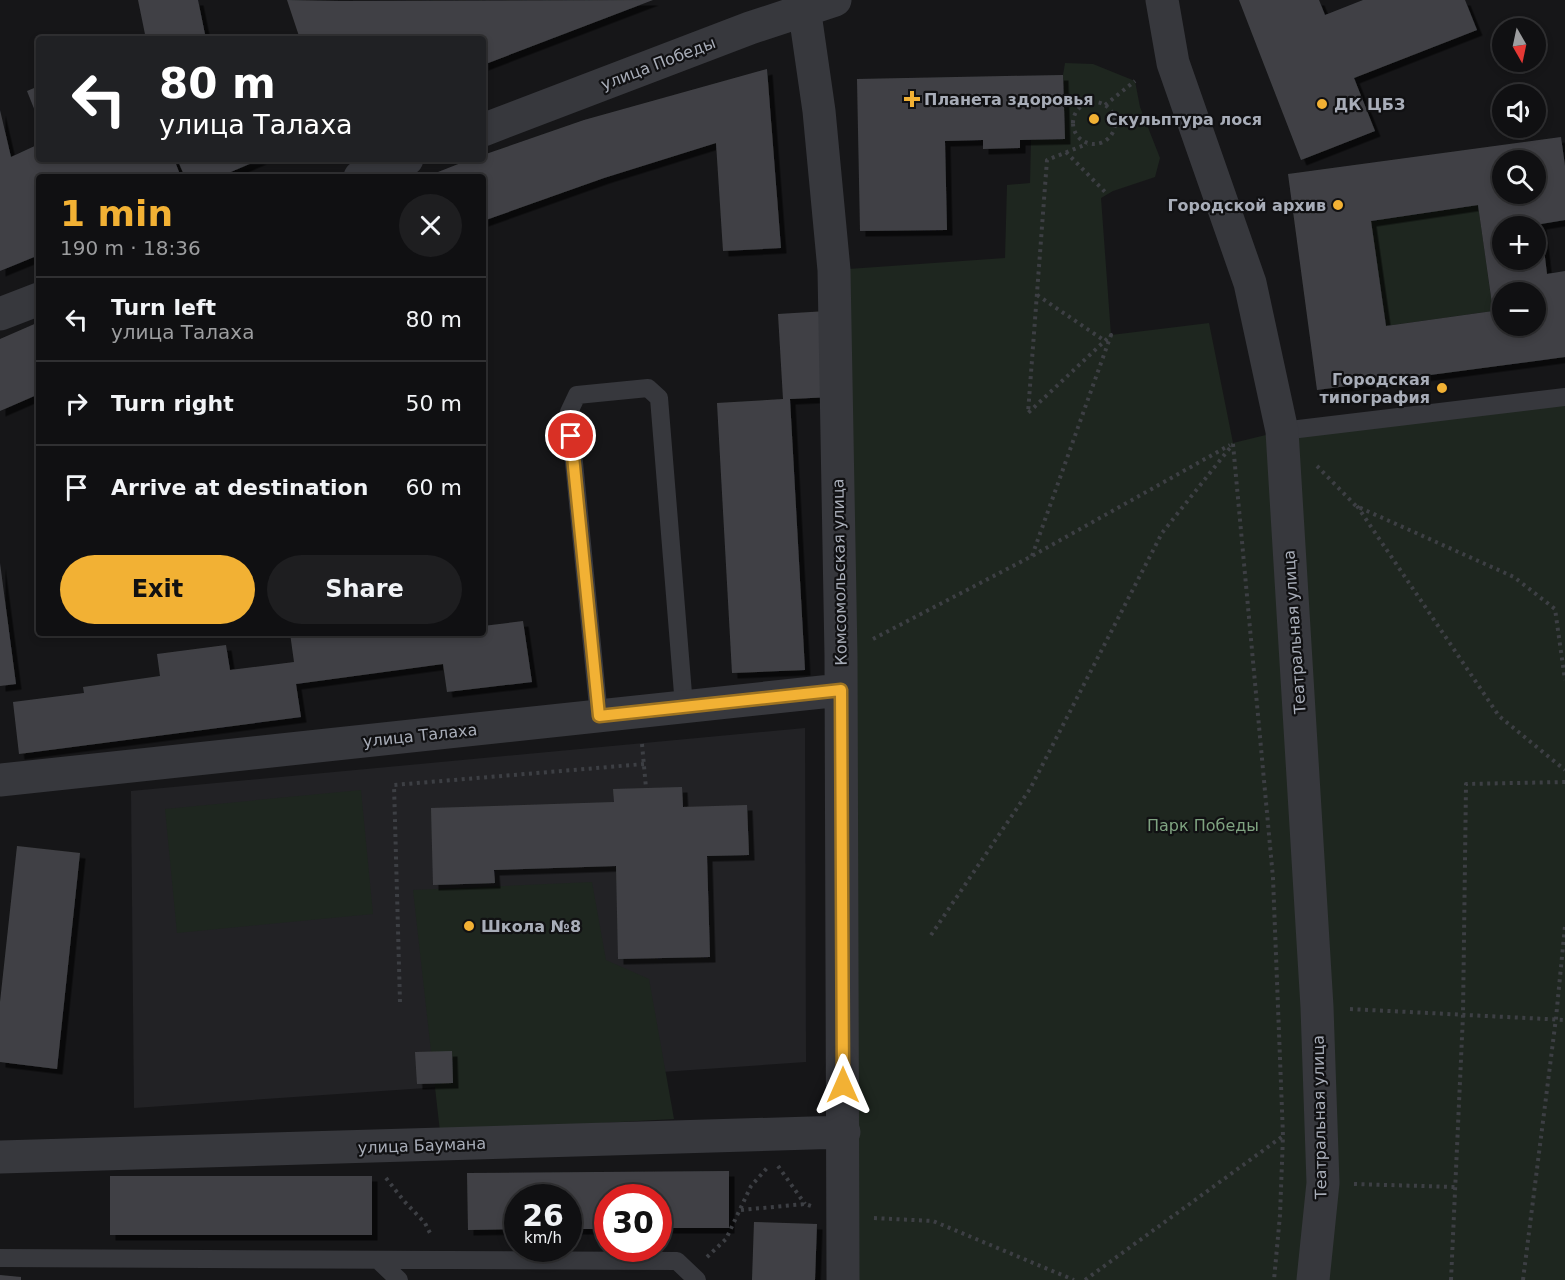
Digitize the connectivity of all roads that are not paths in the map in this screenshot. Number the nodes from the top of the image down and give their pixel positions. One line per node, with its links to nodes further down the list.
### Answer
1 (835, 0): 3 (street, улица Победы)
2 (1162, 0): 10 (street, Театральная улица)
3 (804, 5): 4 (street, улица Победы); 11 (street, Комсомольская улица)
4 (486, 129)
5 (399, 162): 6 (street)
6 (368, 174)
7 (36, 300): 8 (street)
8 (0, 314)
9 (1565, 397): 10 (lane)
10 (1282, 430): 22 (street, Театральная улица)
11 (841, 690): 12 (street, улица Талаха); 15 (street, Комсомольская улица)
12 (684, 706): 13 (street, улица Талаха); 13 (lane)
13 (599, 716): 14 (street, улица Талаха)
14 (0, 780)
15 (844, 1132): 16 (street, улица Баумана); 21 (street, Комсомольская улица)
16 (0, 1156)
17 (0, 1258): 18 (lane)
18 (378, 1260): 19 (lane); 20 (lane)
19 (690, 1277)
20 (399, 1280)
21 (843, 1280)
22 (1313, 1280)

